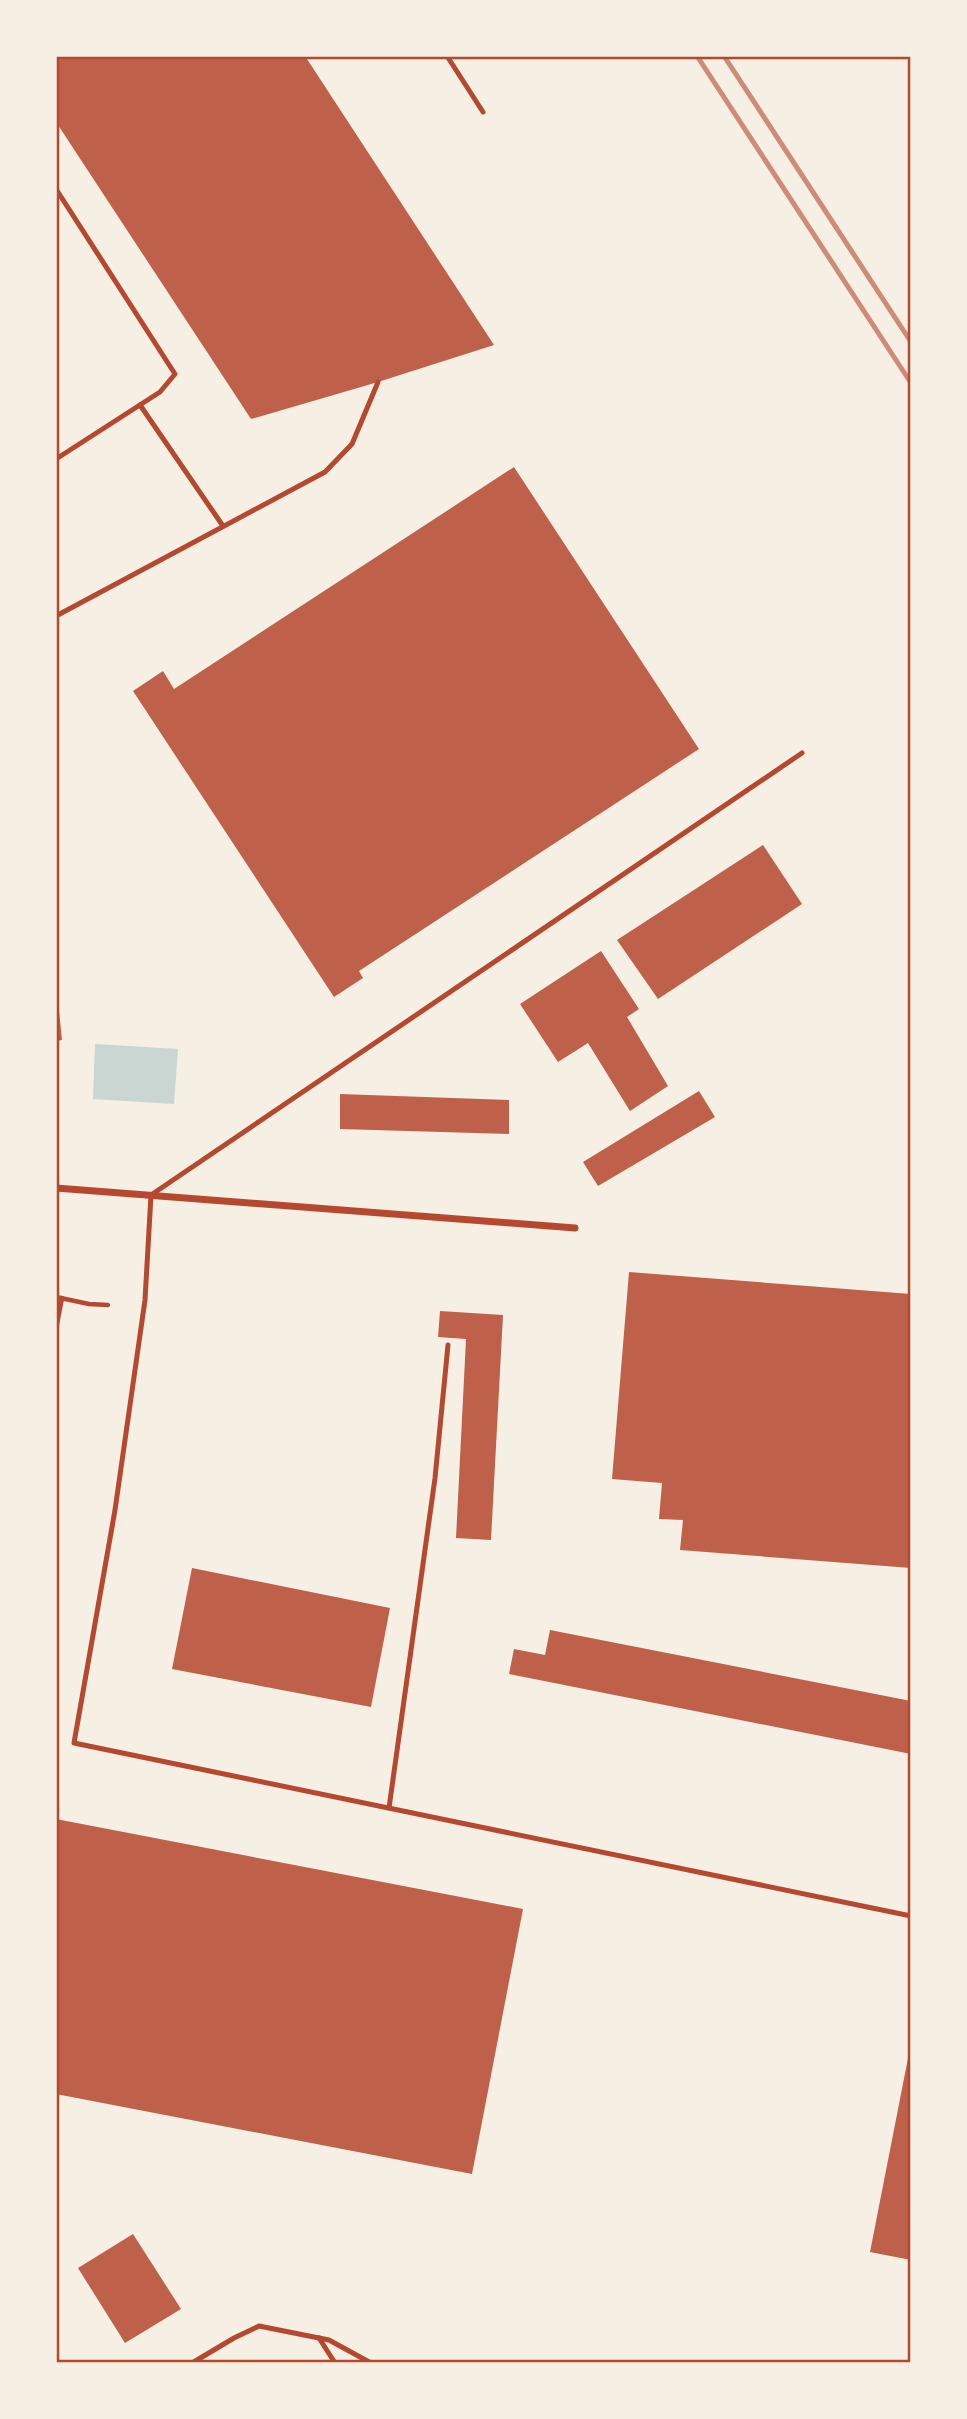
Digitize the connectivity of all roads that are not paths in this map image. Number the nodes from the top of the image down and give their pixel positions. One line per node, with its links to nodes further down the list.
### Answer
1 (447, 56): 2 (lane)
2 (483, 112)
3 (56, 189): 5 (lane)
4 (378, 382): 7 (lane)
5 (140, 405): 6 (lane); 7 (lane)
6 (56, 459)
7 (223, 526): 8 (lane)
8 (56, 616)
9 (802, 752): 11 (lane)
10 (56, 1188): 11 (street)
11 (151, 1195): 12 (street); 14 (lane)
12 (575, 1228)
13 (448, 1345): 14 (lane)
14 (389, 1808): 15 (lane)
15 (911, 1916)
16 (319, 2338): 17 (lane); 18 (lane); 19 (lane)
17 (192, 2363)
18 (335, 2363)
19 (371, 2363)

